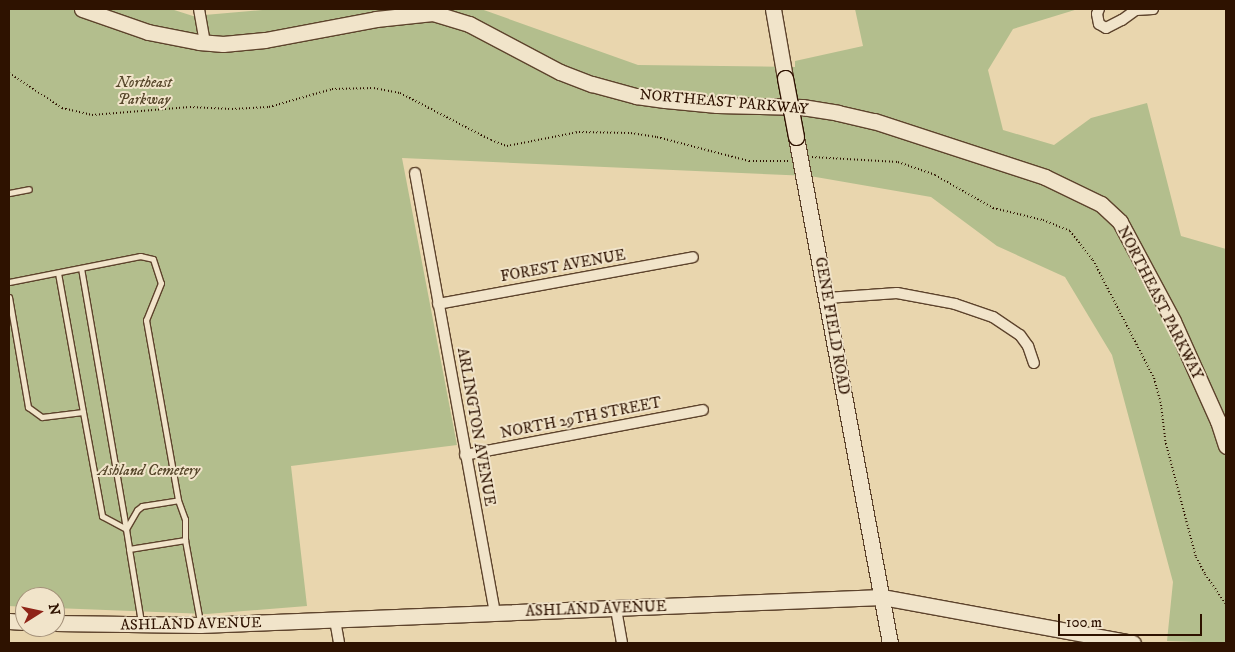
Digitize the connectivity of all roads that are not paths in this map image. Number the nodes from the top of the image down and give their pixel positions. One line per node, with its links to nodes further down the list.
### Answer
1 (82, 9): 8 (street, NORTHEAST PARKWAY)
2 (199, 9): 8 (street)
3 (773, 9): 17 (street, GENE FIELD ROAD, bridge)
4 (1099, 9): 6 (street)
5 (1153, 9): 6 (street)
6 (1135, 10)
7 (420, 11): 8 (street, NORTHEAST PARKWAY); 22 (street, NORTHEAST PARKWAY)
8 (205, 42)
9 (415, 173): 18 (street, ARLINGTON AVENUE)
10 (29, 189): 11 (lane)
11 (9, 192)
12 (693, 257): 18 (street, FOREST AVENUE)
13 (81, 268): 14 (lane); 24 (lane); 25 (lane)
14 (58, 273): 15 (lane); 21 (lane)
15 (9, 282)
16 (9, 297): 21 (lane)
17 (826, 298): 19 (street); 28 (street, GENE FIELD ROAD)
18 (438, 304): 23 (street, ARLINGTON AVENUE)
19 (1034, 363)
20 (703, 410): 23 (street, NORTH 29TH STREET)
21 (83, 412): 25 (lane)
22 (1226, 446)
23 (465, 455): 30 (street, ARLINGTON AVENUE)
24 (178, 500): 25 (lane); 26 (lane)
25 (126, 529): 27 (lane)
26 (185, 540): 27 (lane); 34 (lane)
27 (129, 549): 33 (lane)
28 (882, 597): 29 (street, ASHLAND AVENUE); 35 (street, ASHLAND AVENUE); 38 (street, GENE FIELD ROAD)
29 (616, 609): 30 (street, ASHLAND AVENUE); 37 (street)
30 (494, 613): 31 (street, ASHLAND AVENUE)
31 (335, 620): 34 (street, ASHLAND AVENUE); 36 (street)
32 (65, 623): 33 (street, ASHLAND AVENUE)
33 (142, 625): 34 (street, ASHLAND AVENUE)
34 (200, 625)
35 (1084, 639): 39 (street, ASHLAND AVENUE)
36 (339, 643)
37 (622, 643)
38 (890, 643)
39 (1133, 643)

